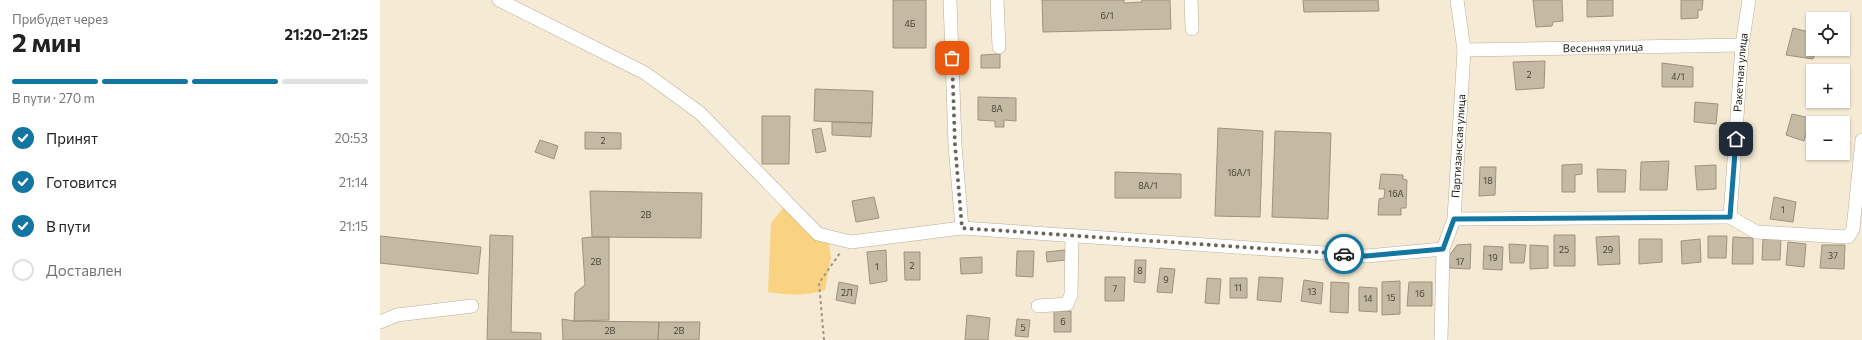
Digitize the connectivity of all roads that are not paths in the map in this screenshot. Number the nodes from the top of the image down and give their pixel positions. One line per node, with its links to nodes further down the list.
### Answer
1 (499, 0): 14 (street)
2 (950, 0): 14 (street)
3 (997, 0): 9 (street)
4 (1191, 0): 7 (street)
5 (1457, 0): 10 (street, Партизанская улица)
6 (1749, 0): 8 (street, Ракетная улица)
7 (1192, 29)
8 (1742, 44): 10 (street, Весенняя улица); 12 (street, Ракетная улица)
9 (999, 47)
10 (1464, 50): 13 (street, Партизанская улица)
11 (1862, 140): 12 (street)
12 (1730, 217): 13 (street)
13 (1454, 219): 16 (street, Партизанская улица)
14 (962, 228): 15 (street)
15 (1072, 235): 16 (street); 18 (street)
16 (1443, 249): 20 (street, Партизанская улица)
17 (472, 306): 19 (street)
18 (1038, 306)
19 (380, 322)
20 (1441, 340)

